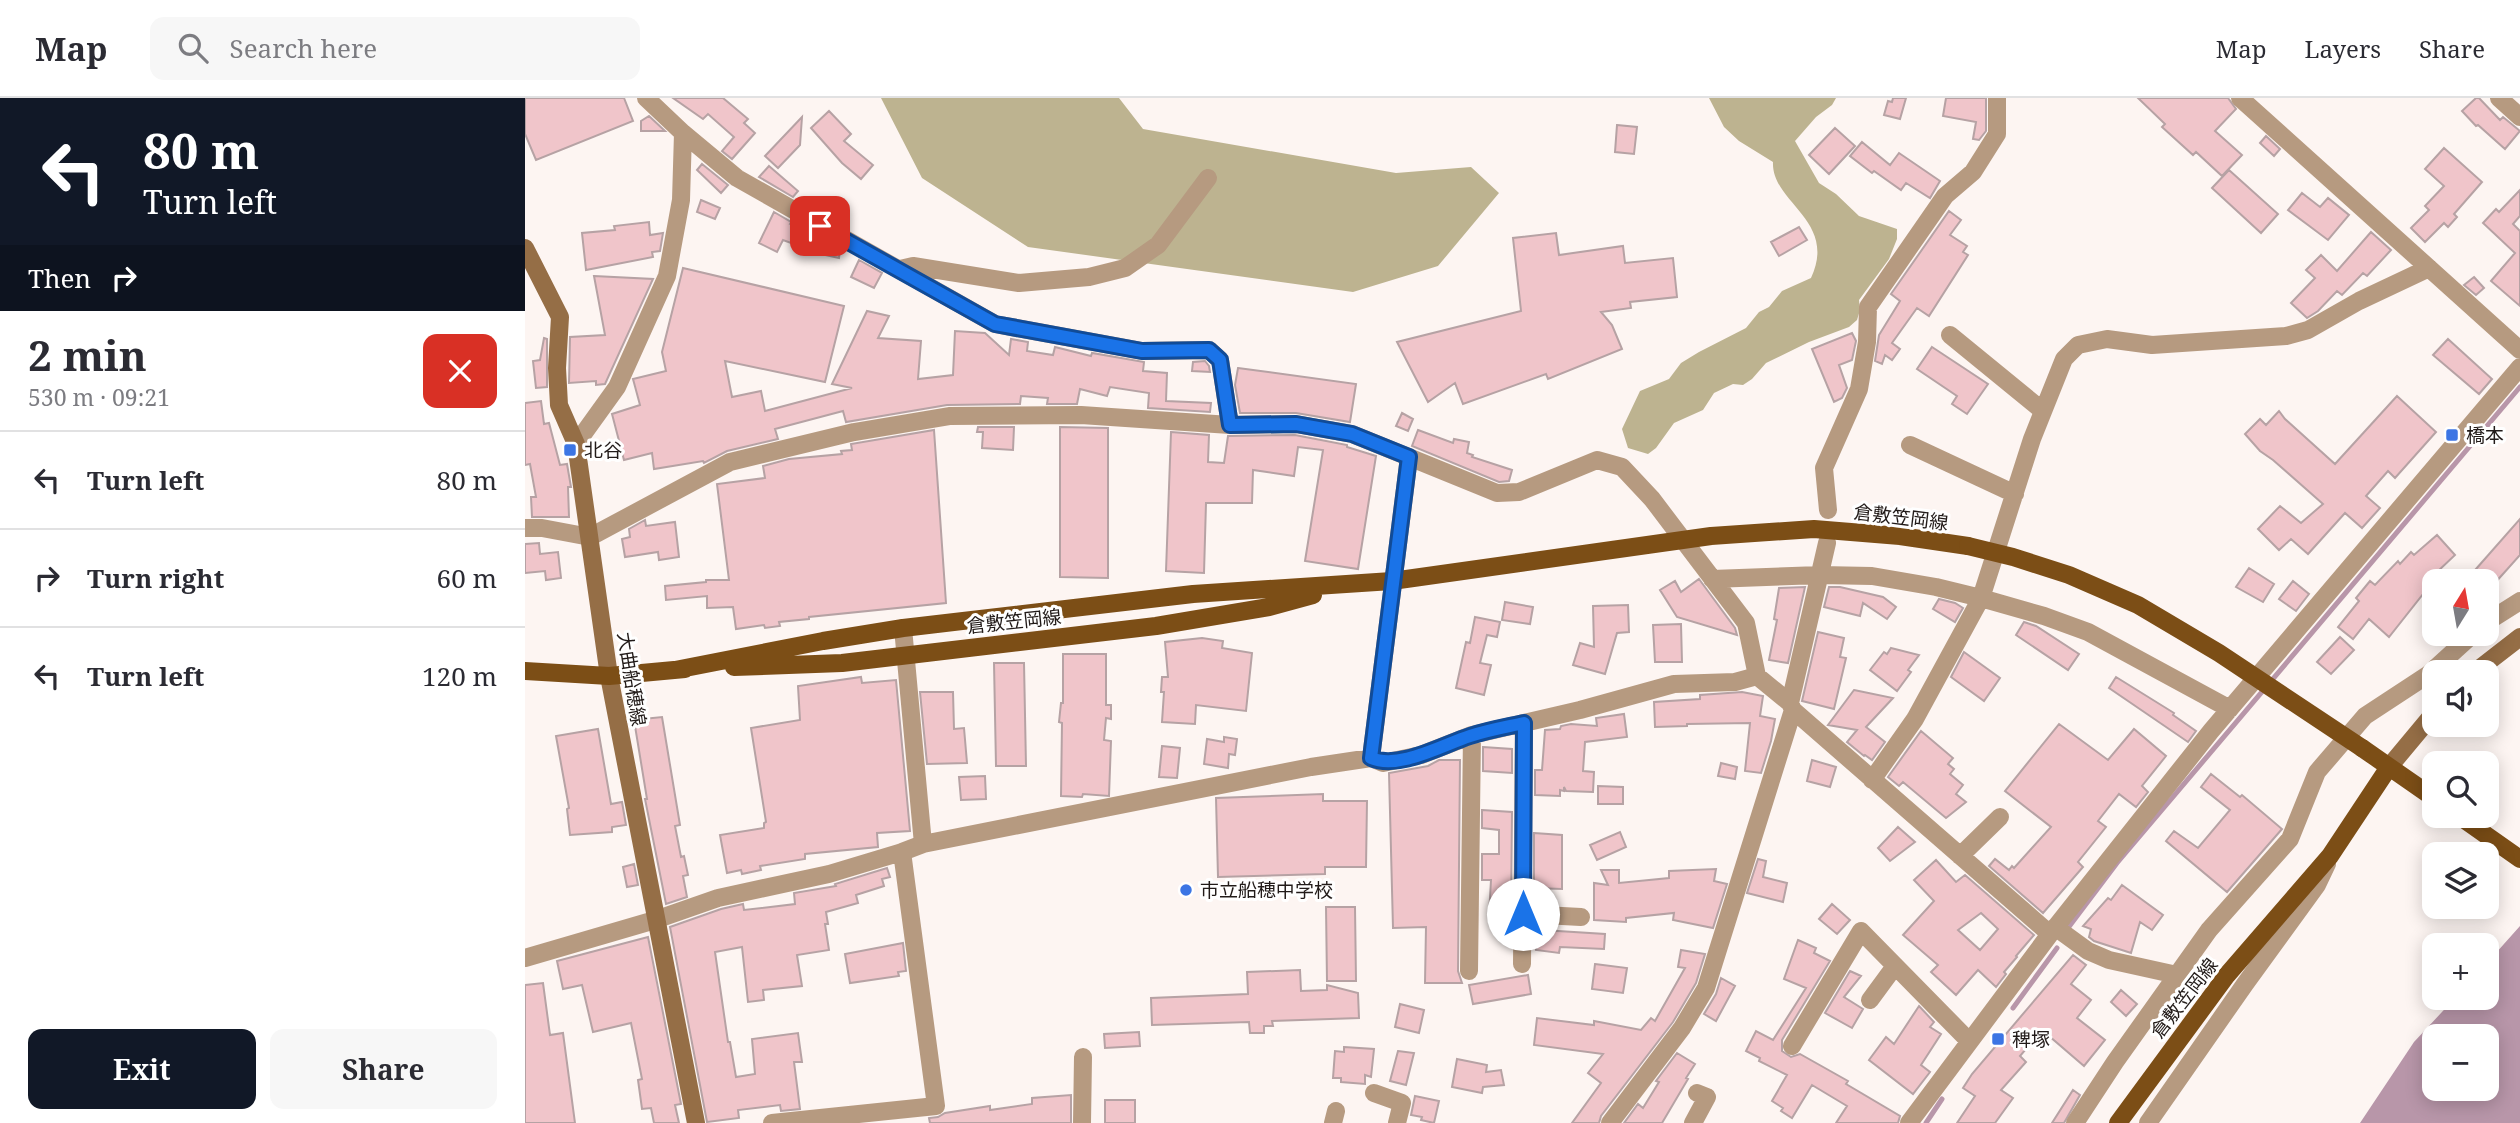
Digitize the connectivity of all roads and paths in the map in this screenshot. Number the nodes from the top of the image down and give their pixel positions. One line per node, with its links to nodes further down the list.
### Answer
1 (646, 98): 6 (street)
2 (1997, 98): 20 (street)
3 (2240, 98): 9 (street)
4 (2500, 98): 5 (street)
5 (2520, 117)
6 (683, 133): 10 (street); 16 (street)
7 (1208, 178): 10 (street)
8 (525, 248): 16 (main road, 大曲船穂線)
9 (2429, 268): 12 (street); 14 (street)
10 (899, 269): 15 (street)
11 (1950, 335): 14 (street)
12 (2520, 350)
13 (2520, 367): 42 (street)
14 (2043, 411): 19 (street)
15 (1230, 425): 18 (street); 22 (street)
16 (576, 444): 22 (main road, 大曲船穂線)
17 (1910, 445): 19 (street)
18 (1409, 457): 23 (street); 27 (street)
19 (2015, 494): 29 (street)
20 (1828, 510)
21 (525, 528): 22 (street)
22 (590, 537): 39 (main road, 大曲船穂線)
23 (1682, 541): 26 (street); 27 (main road, 倉敷笠岡線); 47 (main road, 倉敷笠岡線, bridge)
24 (1827, 542): 25 (street)
25 (1819, 575): 26 (street); 29 (street); 41 (street)
26 (1712, 579): 40 (street)
27 (1392, 581): 28 (main road, 倉敷笠岡線); 46 (street)
28 (1353, 585): 32 (main road, 倉敷笠岡線); 35 (main road, 倉敷笠岡線)
29 (1981, 598): 42 (street); 48 (street)
30 (2520, 601): 31 (street)
31 (2499, 614)
32 (902, 628): 35 (street); 37 (main road, 倉敷笠岡線)
33 (2520, 637): 36 (main road)
34 (2460, 646): 66 (street)
35 (906, 655): 37 (main road, 倉敷笠岡線); 52 (street)
36 (2490, 660)
37 (675, 670): 39 (main road, 倉敷笠岡線)
38 (525, 671): 39 (main road, 倉敷笠岡線)
39 (609, 676): 59 (main road, 大曲船穂線)
40 (1757, 676): 41 (street); 43 (street)
41 (1792, 706): 48 (street); 78 (street)
42 (2230, 709): 60 (street)
43 (1524, 723): 45 (street); 57 (street)
44 (2422, 728): 47 (main road)
45 (1472, 735): 46 (street); 65 (street)
46 (1371, 758): 52 (street)
47 (2389, 768): 49 (main road, 倉敷笠岡線); 55 (main road, 倉敷笠岡線)
48 (1872, 780): 54 (street)
49 (2422, 790)
50 (2000, 817): 54 (street)
51 (2476, 828): 56 (main road)
52 (923, 844): 53 (street)
53 (902, 852): 59 (street); 75 (street)
54 (1960, 856): 60 (street)
55 (2330, 856): 62 (main road, 倉敷笠岡線); 67 (street)
56 (2520, 859)
57 (1523, 914): 58 (street); 63 (street)
58 (1581, 917)
59 (655, 920): 61 (street); 74 (main road, 大曲船穂線)
60 (2052, 930): 66 (street); 69 (street)
61 (525, 958)
62 (2242, 958): 67 (street); 82 (main road, 倉敷笠岡線)
63 (1522, 964)
64 (1895, 966): 68 (street); 69 (street); 70 (street)
65 (1469, 971)
66 (2176, 975): 81 (street)
67 (2251, 976): 83 (street)
68 (1870, 1000)
69 (1969, 1041): 80 (street)
70 (1792, 1046)
71 (1083, 1056): 76 (street)
72 (1374, 1093): 77 (street)
73 (1697, 1093): 79 (street)
74 (696, 1123)
75 (772, 1123)
76 (1082, 1123)
77 (1397, 1123)
78 (1610, 1123)
79 (1693, 1123)
80 (1909, 1123)
81 (2075, 1123)
82 (2118, 1123)
83 (2148, 1123)

